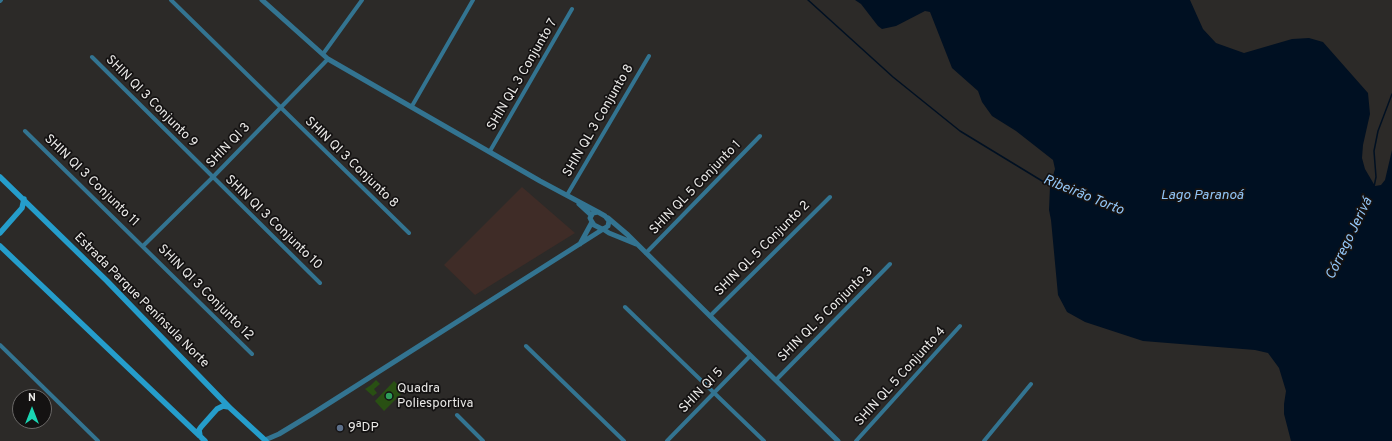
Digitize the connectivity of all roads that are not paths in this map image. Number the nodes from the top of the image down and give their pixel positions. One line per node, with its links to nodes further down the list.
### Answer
1 (171, 0): 11 (street, SHIN QI 3 Conjunto 8)
2 (262, 0): 6 (street)
3 (362, 0): 6 (street)
4 (473, 0): 10 (street)
5 (572, 9): 14 (street, SHIN QL 3 Conjunto 7)
6 (323, 54): 9 (street)
7 (648, 56): 17 (street, SHIN QL 3 Conjunto 8)
8 (92, 57): 16 (street, SHIN QI 3 Conjunto 9)
9 (328, 58): 10 (street); 11 (street, SHIN QI 3)
10 (412, 106): 14 (street)
11 (280, 107): 16 (street, SHIN QI 3); 27 (street, SHIN QI 3 Conjunto 8)
12 (25, 131): 31 (street, SHIN QI 3 Conjunto 11)
13 (760, 136): 32 (street, SHIN QL 5 Conjunto 1)
14 (490, 151): 17 (street)
15 (0, 177): 19 (main road, Estrada Parque Península Norte)
16 (212, 177): 31 (street, SHIN QI 3); 34 (street, SHIN QI 3 Conjunto 10)
17 (567, 195): 20 (street)
18 (830, 197): 36 (street, SHIN QL 5 Conjunto 2)
19 (24, 199): 26 (main road); 45 (main road, Estrada Parque Península Norte)
20 (574, 199): 21 (street); 22 (street)
21 (598, 212): 22 (street); 23 (street)
22 (591, 215): 24 (street)
23 (607, 218): 25 (street); 29 (street)
24 (592, 222): 25 (street); 28 (street)
25 (603, 229): 28 (street); 29 (street)
26 (0, 233)
27 (409, 233)
28 (580, 244): 47 (street)
29 (636, 244): 32 (street)
30 (0, 246): 48 (main road)
31 (143, 246): 40 (street, SHIN QI 3 Conjunto 12)
32 (646, 253): 36 (street)
33 (890, 264): 42 (street, SHIN QL 5 Conjunto 3)
34 (320, 283)
35 (626, 307): 44 (street)
36 (710, 316): 41 (street)
37 (960, 326): 58 (street, SHIN QL 5 Conjunto 4)
38 (0, 345): 49 (street)
39 (526, 346): 54 (street)
40 (252, 354)
41 (750, 356): 42 (street); 44 (street, SHIN QI 5)
42 (776, 380): 57 (street)
43 (1031, 384): 59 (street)
44 (714, 393): 55 (street, SHIN QI 5); 56 (street)
45 (229, 406): 48 (main road); 51 (main road, Estrada Parque Península Norte)
46 (457, 415): 53 (street)
47 (279, 434): 51 (street); 52 (street)
48 (200, 436): 50 (main road)
49 (98, 441)
50 (205, 441)
51 (265, 441)
52 (273, 441)
53 (483, 441)
54 (624, 441)
55 (667, 441)
56 (764, 441)
57 (838, 441)
58 (856, 441)
59 (984, 441)

